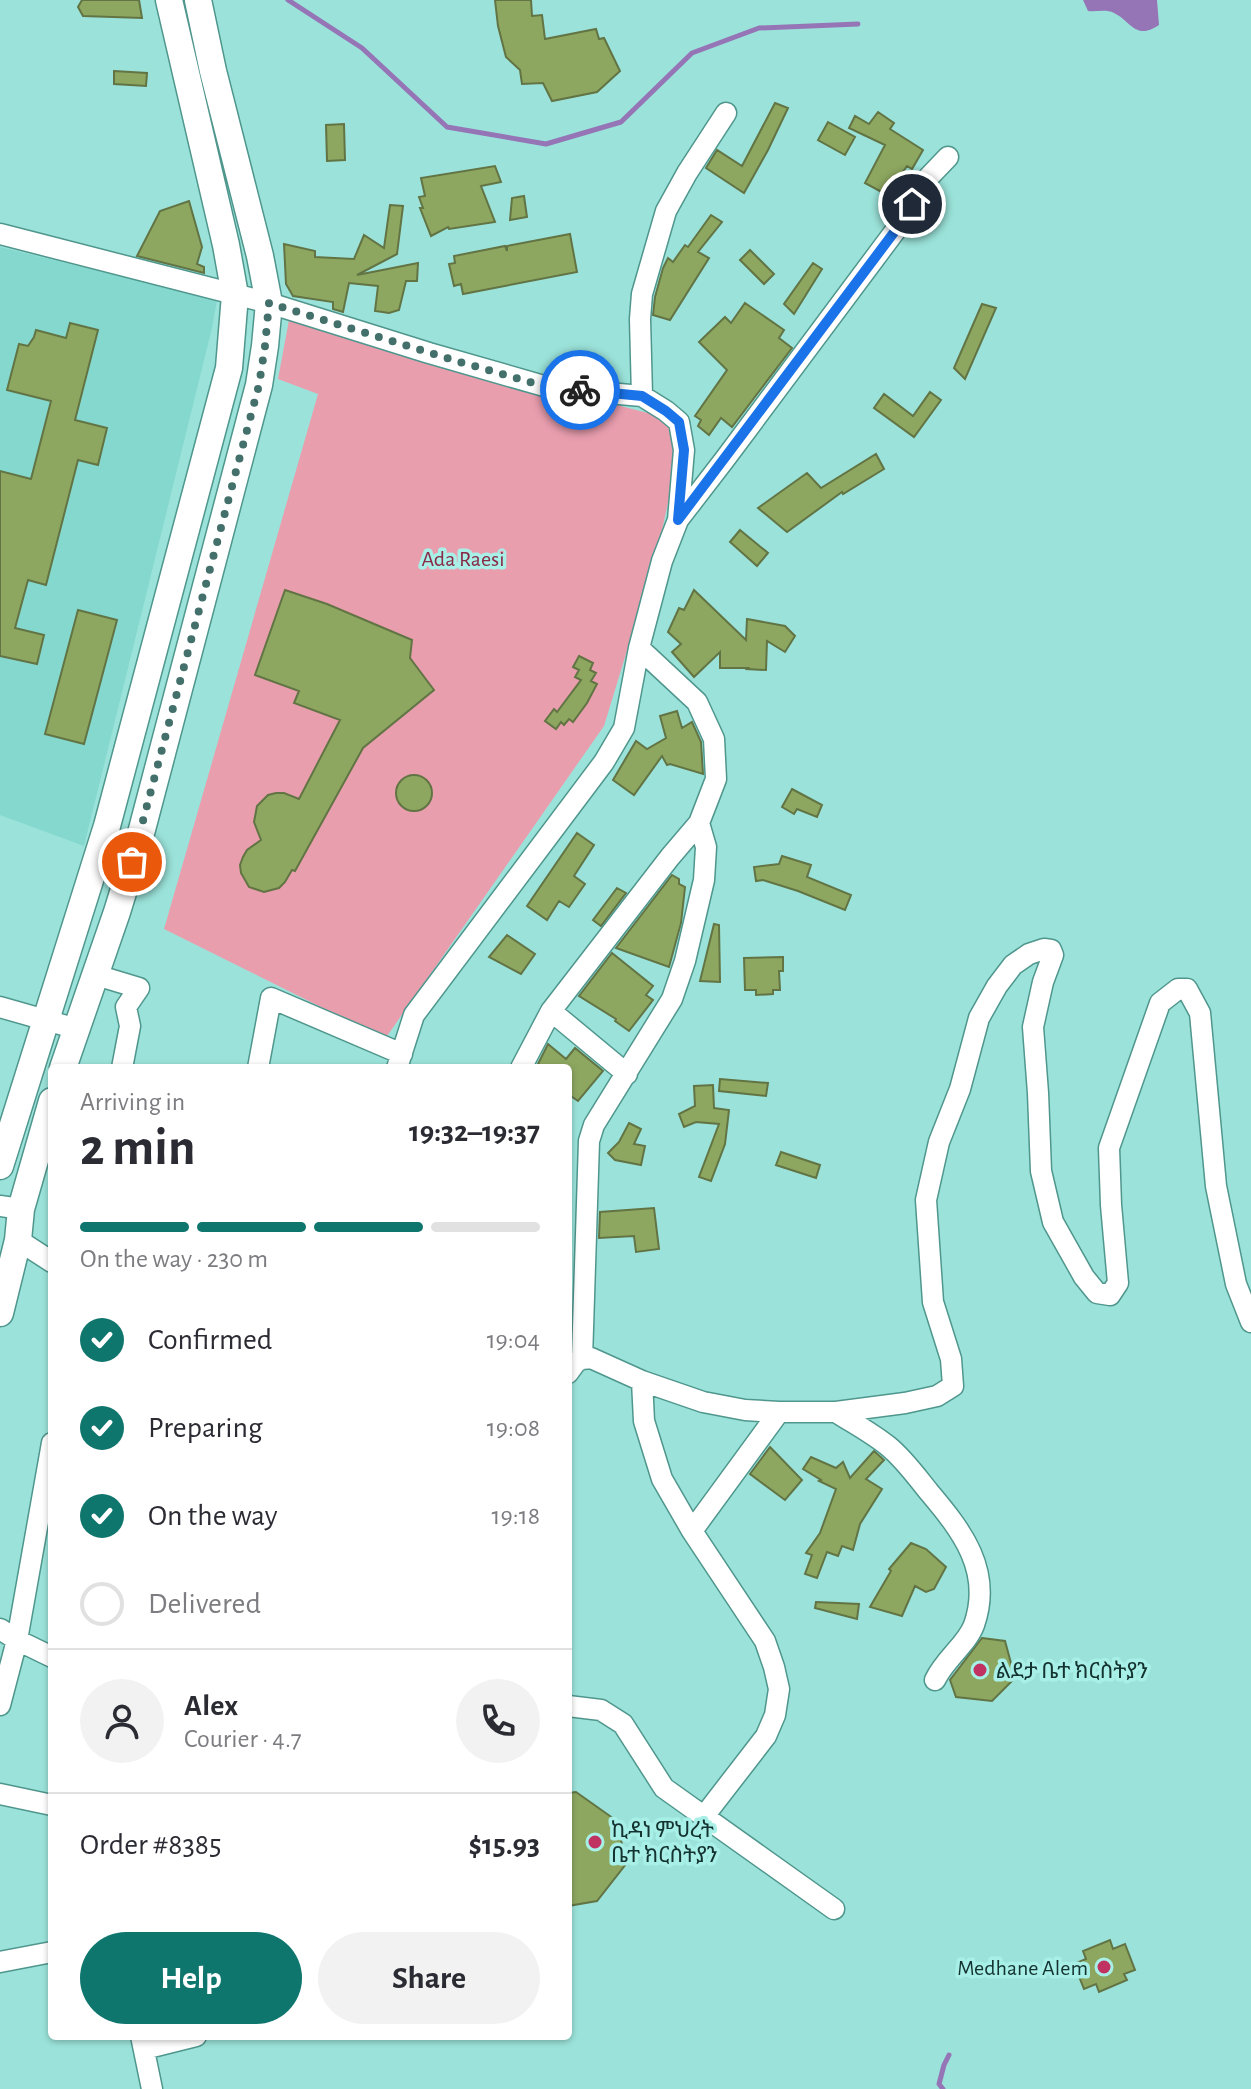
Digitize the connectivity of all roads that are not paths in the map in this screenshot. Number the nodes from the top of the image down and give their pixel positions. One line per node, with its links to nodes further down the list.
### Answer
1 (169, 0): 6 (main road)
2 (198, 0): 7 (main road)
3 (726, 113): 8 (street)
4 (948, 157): 9 (street)
5 (0, 234): 6 (street)
6 (235, 295): 7 (street); 12 (main road)
7 (269, 303): 8 (street); 13 (main road)
8 (642, 396): 9 (street)
9 (678, 520): 10 (street)
10 (639, 648): 11 (street); 19 (street)
11 (699, 823): 16 (street); 24 (street)
12 (83, 901): 13 (main road); 17 (main road)
13 (117, 912): 14 (main road)
14 (96, 975): 18 (main road); 21 (street)
15 (0, 1007): 17 (street)
16 (551, 1011): 23 (street); 24 (street)
17 (45, 1021): 18 (street); 26 (main road)
18 (77, 1029): 20 (main road)
19 (399, 1061): 22 (street)
20 (64, 1064)
21 (123, 1064)
22 (259, 1064)
23 (523, 1064)
24 (627, 1074): 32 (street)
25 (48, 1111): 27 (main road)
26 (0, 1166)
27 (10, 1207): 28 (main road)
28 (18, 1240): 29 (street); 30 (main road)
29 (48, 1259)
30 (0, 1313)
31 (1251, 1322): 35 (street)
32 (575, 1366): 33 (street)
33 (642, 1381): 34 (street); 37 (street)
34 (779, 1412): 35 (street); 37 (street)
35 (836, 1412): 40 (street)
36 (48, 1460): 38 (street)
37 (692, 1531): 45 (street)
38 (8, 1634): 39 (street); 41 (street)
39 (48, 1655)
40 (935, 1680)
41 (0, 1705)
42 (572, 1706): 45 (street)
43 (0, 1794): 44 (street)
44 (48, 1804)
45 (705, 1815): 46 (street)
46 (834, 1909)
47 (48, 1953): 48 (street)
48 (0, 1962)
49 (142, 2042): 50 (street)
50 (152, 2089)

